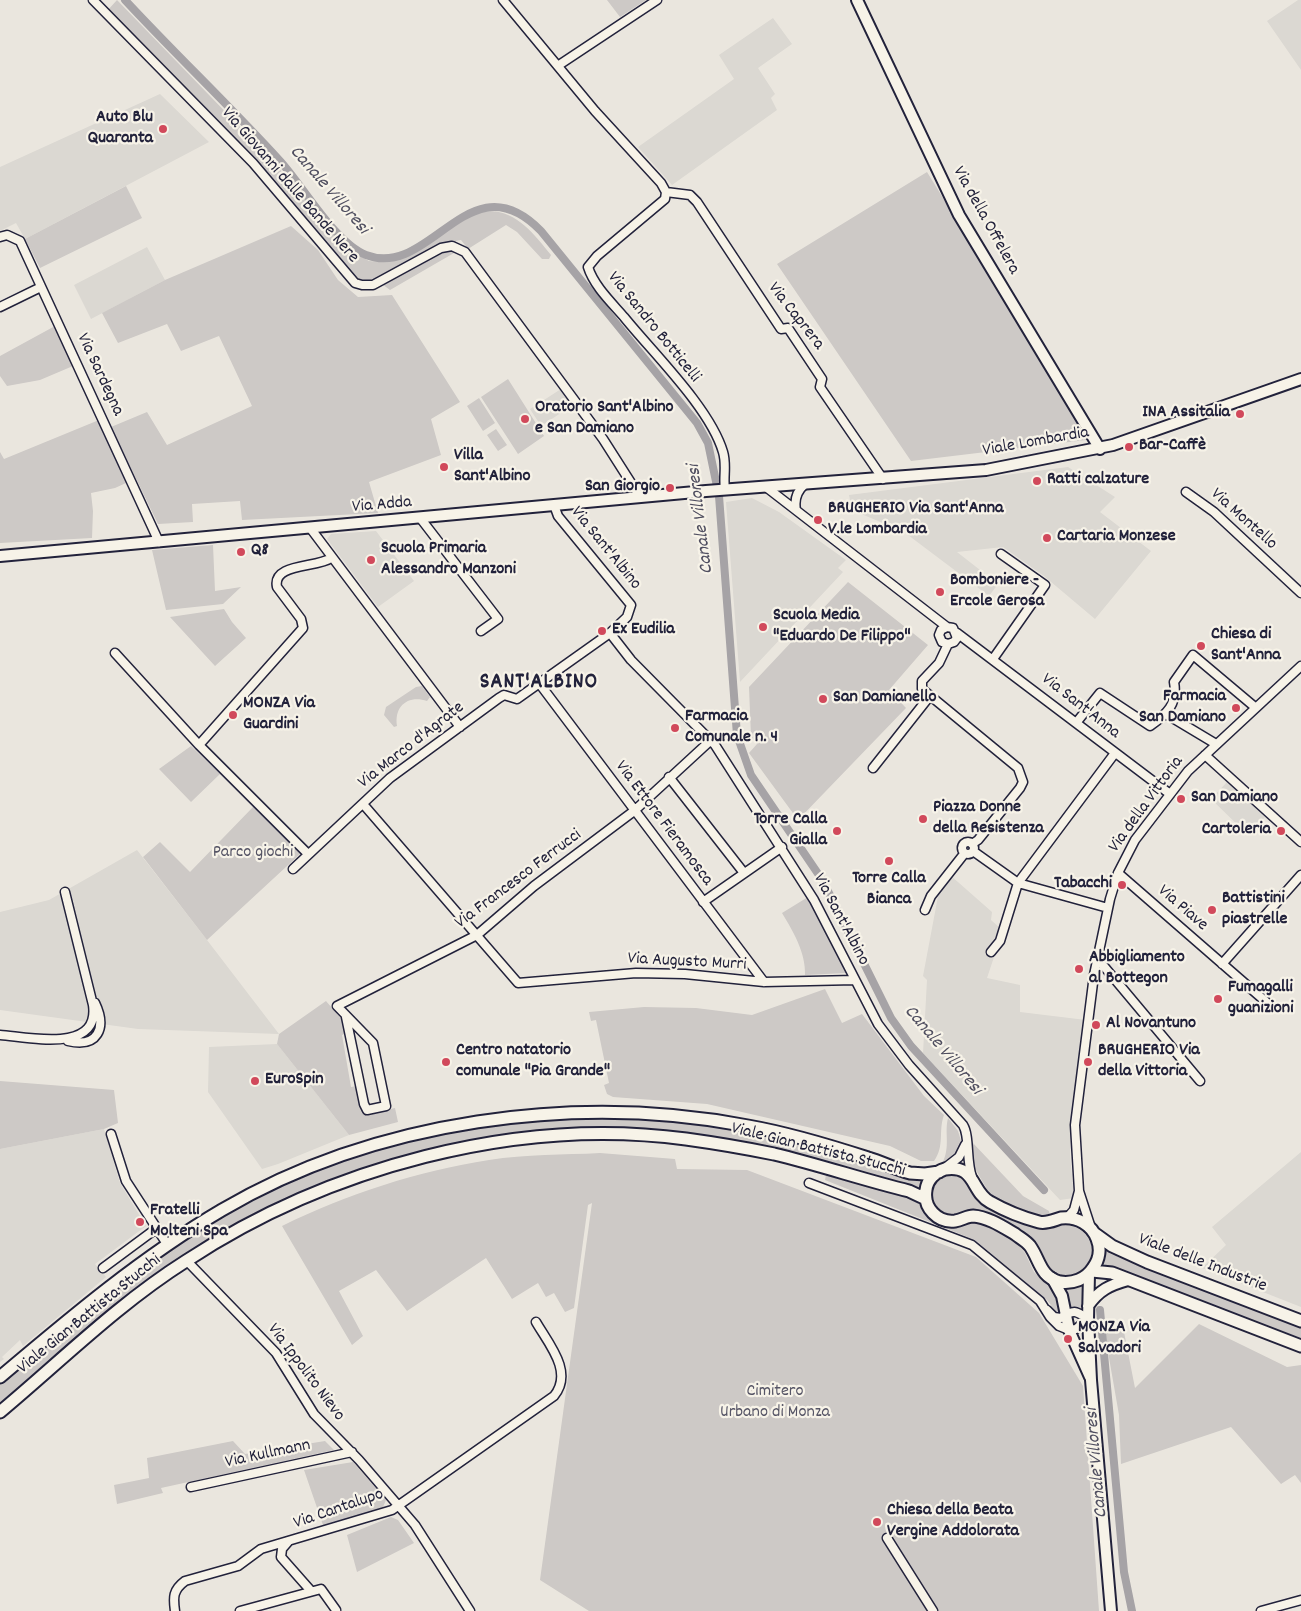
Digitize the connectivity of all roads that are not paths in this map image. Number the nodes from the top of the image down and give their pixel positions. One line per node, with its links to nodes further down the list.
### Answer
1 (93, 0): 17 (street, Via Giovanni dalle Bande Nere)
2 (503, 0): 5 (street)
3 (656, 0): 5 (street)
4 (857, 0): 11 (main road, Via della Offelera)
5 (558, 64): 6 (street)
6 (666, 192): 12 (street, Via Caprera); 15 (street, Via Sandro Botticelli)
7 (0, 238): 8 (street, Via Sardegna)
8 (42, 287): 9 (street); 22 (street, Via Sardegna)
9 (0, 307)
10 (1301, 379): 11 (main road, Viale Lombardia)
11 (1100, 449): 12 (main road, Viale Lombardia)
12 (883, 479): 13 (main road, Viale Lombardia)
13 (805, 484): 14 (main road, Viale Lombardia); 19 (street)
14 (766, 487): 15 (main road, Via Adda); 19 (street, Via Sant'Anna)
15 (722, 490): 17 (main road, Via Adda)
16 (1186, 492): 26 (street, Via Montello)
17 (640, 497): 18 (main road, Via Adda)
18 (554, 505): 20 (main road, Via Adda); 31 (street, Via Sant'Albino)
19 (796, 510): 27 (street, Via Sant'Anna)
20 (422, 519): 21 (main road, Via Adda); 29 (street)
21 (311, 529): 22 (main road, Via Adda); 25 (street)
22 (159, 542): 24 (main road, Via Adda)
23 (1001, 554): 36 (street)
24 (0, 556)
25 (331, 558): 43 (street); 46 (street)
26 (1301, 593)
27 (934, 617): 28 (street, Via Sant'Anna); 30 (street)
28 (947, 627): 30 (street); 32 (street, Via Sant'Anna)
29 (481, 631)
30 (940, 632): 33 (street)
31 (610, 633): 38 (street, Via Marco d'Agrate); 44 (street, Via Sant'Albino)
32 (957, 633): 33 (street); 34 (street, Via Sant'Anna)
33 (948, 643): 34 (street); 39 (street)
34 (973, 644): 36 (street, Via Sant'Anna)
35 (115, 653): 46 (street)
36 (993, 659): 42 (street, Via Sant'Anna)
37 (1301, 666): 40 (street, Via della Vittoria)
38 (539, 683): 43 (street, Via Marco d'Agrate); 53 (street, Via Ettore Fieramosca)
39 (929, 697): 49 (street); 56 (street)
40 (1256, 708): 41 (street); 45 (street, Via della Vittoria)
41 (1166, 714): 42 (street); 45 (street)
42 (1076, 723): 47 (street, Via Sant'Anna)
43 (460, 727): 52 (street, Via Marco d'Agrate)
44 (710, 741): 50 (street, Via Francesco Ferrucci); 55 (street, Via Sant'Albino)
45 (1216, 744): 48 (street, Via della Vittoria)
46 (199, 745): 57 (street)
47 (1115, 753): 51 (street, Via Sant'Anna); 63 (street)
48 (1205, 755): 51 (street, Via della Vittoria); 54 (street)
49 (873, 768)
50 (669, 777): 53 (street, Via Francesco Ferrucci); 60 (street)
51 (1170, 794): 61 (street, Via della Vittoria)
52 (363, 804): 57 (street, Via Marco d'Agrate); 68 (street)
53 (634, 811): 65 (street, Via Ettore Fieramosca); 68 (street, Via Francesco Ferrucci)
54 (1301, 842)
55 (782, 847): 60 (street); 72 (street, Via Sant'Albino)
56 (973, 848): 58 (street); 58 (street); 63 (street)
57 (308, 854): 59 (street, Via Marco d'Agrate)
58 (964, 854): 67 (street)
59 (293, 869)
60 (744, 873): 65 (street)
61 (1118, 873): 66 (street, Via della Vittoria); 71 (street, Via Piave)
62 (1301, 875): 71 (street)
63 (1018, 883): 66 (street); 69 (street)
64 (65, 892): 76 (street)
65 (703, 902): 73 (street, Via Ettore Fieramosca)
66 (1108, 908): 70 (street, Via della Vittoria)
67 (925, 910)
68 (477, 936): 73 (street, Via Augusto Murri); 75 (street, Via Francesco Ferrucci)
69 (990, 952)
70 (1097, 958): 77 (street); 83 (street, Via della Vittoria)
71 (1222, 964): 74 (street, Via Piave)
72 (855, 980): 73 (street, Via Augusto Murri); 79 (street, Via Sant'Albino)
73 (764, 982)
74 (1272, 1007)
75 (346, 1017): 75 (street, Via Francesco Ferrucci)
76 (0, 1035)
77 (1200, 1081)
78 (111, 1134): 86 (street)
79 (966, 1144): 80 (street); 81 (street, Via Sant'Albino)
80 (940, 1171): 81 (main road, Viale Gian Battista Stucchi); 84 (main road, Viale Gian Battista Stucchi); 88 (main road, Viale Gian Battista Stucchi)
81 (974, 1181): 85 (main road, Viale Gian Battista Stucchi)
82 (810, 1183): 95 (street)
83 (1079, 1191): 85 (street); 87 (street)
84 (926, 1199): 89 (main road, Viale Gian Battista Stucchi); 92 (main road, Viale Gian Battista Stucchi)
85 (1067, 1218): 87 (main road)
86 (156, 1228): 88 (street); 90 (street)
87 (1093, 1231): 91 (main road); 98 (main road, Viale delle Industrie)
88 (167, 1244): 102 (main road, Viale Gian Battista Stucchi)
89 (186, 1260): 104 (main road, Viale Gian Battista Stucchi); 105 (street, Via Ippolito Nievo)
90 (103, 1268)
91 (1091, 1272): 92 (main road); 93 (main road); 94 (main road)
92 (1052, 1278): 96 (main road)
93 (1128, 1280): 94 (main road); 101 (main road)
94 (1088, 1307): 97 (main road)
95 (1047, 1310): 96 (street); 100 (street)
96 (1066, 1315): 97 (street); 100 (main road)
97 (1088, 1319): 100 (street); 103 (main road)
98 (1301, 1321)
99 (536, 1322): 107 (street)
100 (1069, 1330): 103 (main road)
101 (1301, 1346)
102 (0, 1377)
103 (1091, 1380): 117 (main road)
104 (0, 1412)
105 (352, 1452): 106 (street, Via Kullmann); 107 (street, Via Ippolito Nievo)
106 (191, 1487)
107 (398, 1504): 109 (street, Via Cantalupo); 115 (street, Via Ippolito Nievo)
108 (887, 1538): 116 (street)
109 (288, 1542): 110 (street, Via Cantalupo); 113 (street, Via Cantalupo)
110 (311, 1591): 112 (street, Via Cantalupo); 114 (street)
111 (1301, 1600): 118 (street)
112 (336, 1610)
113 (175, 1611)
114 (240, 1611)
115 (470, 1611)
116 (933, 1611)
117 (1110, 1611)
118 (1261, 1611)

